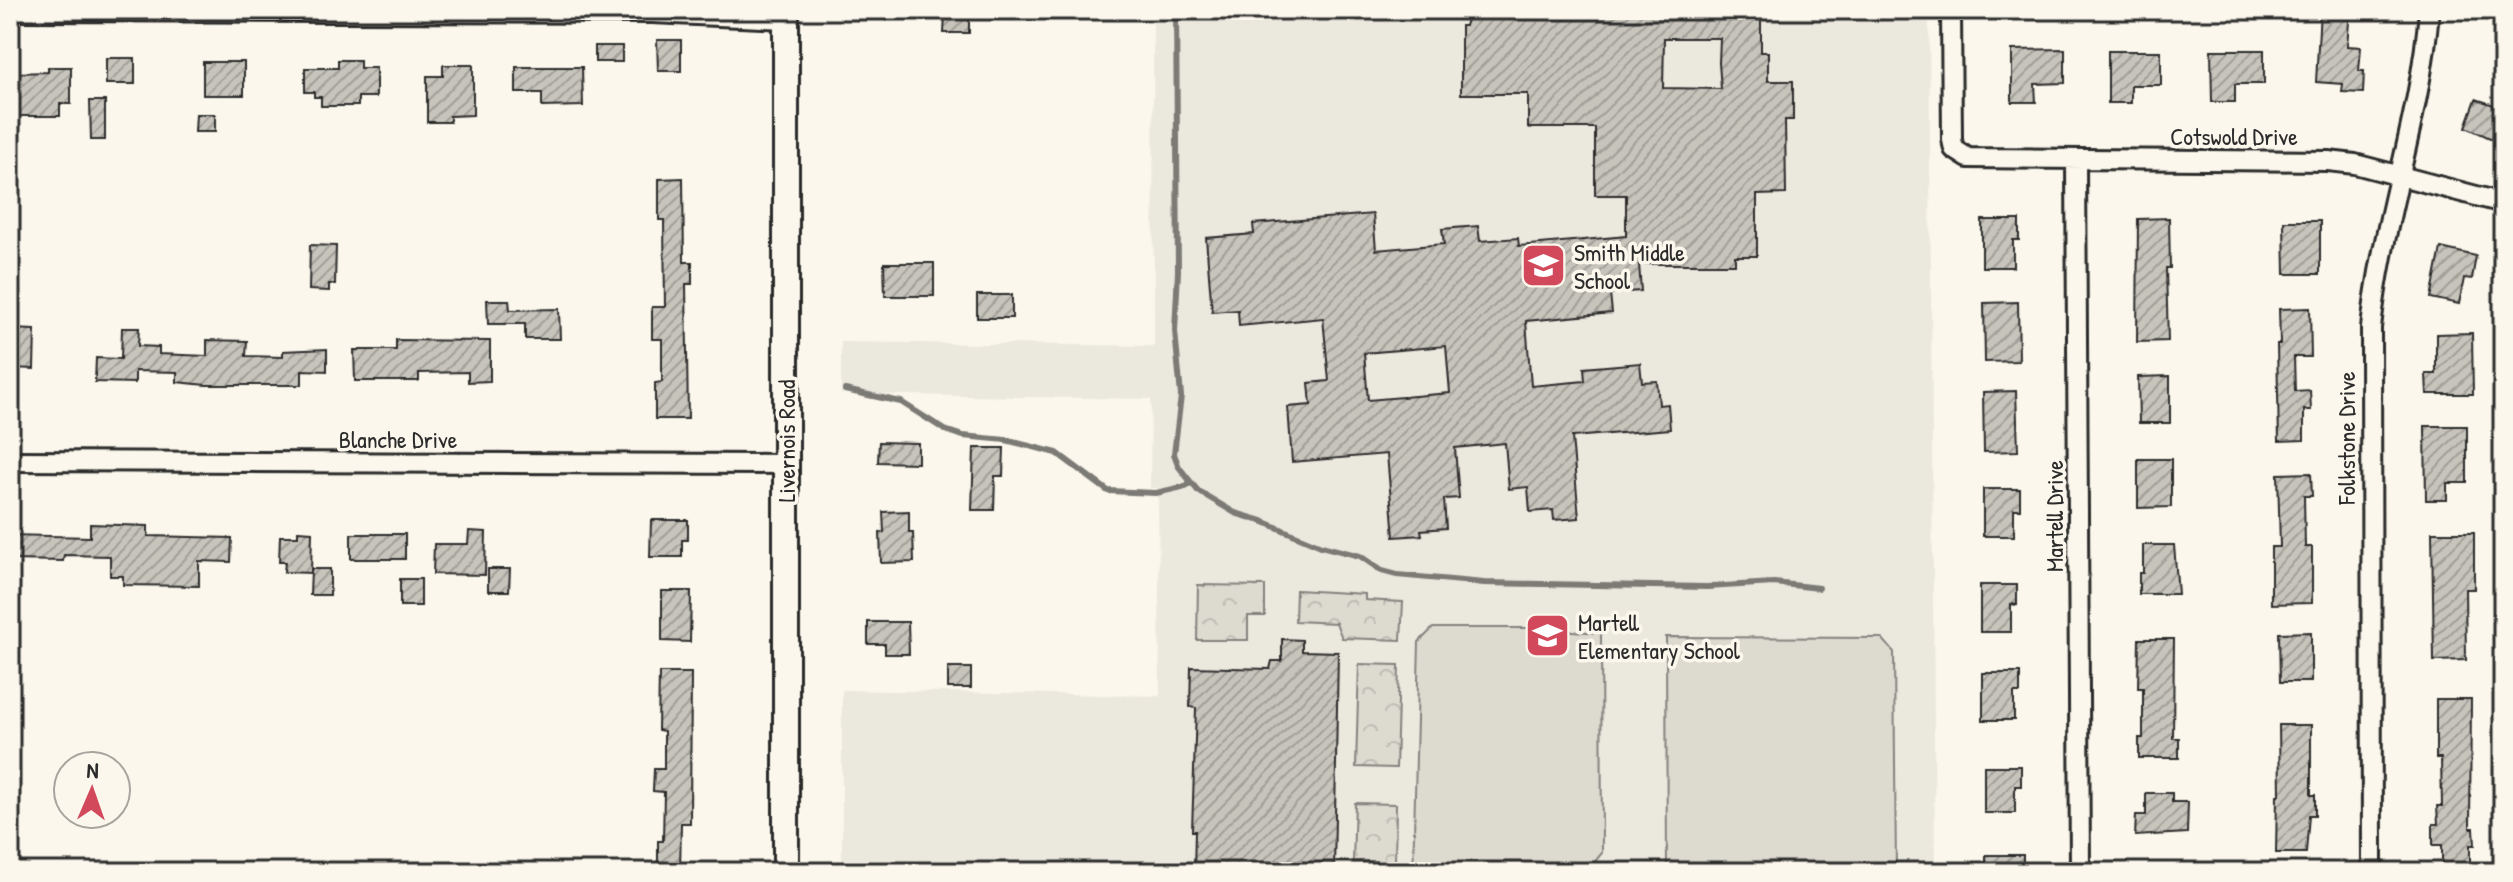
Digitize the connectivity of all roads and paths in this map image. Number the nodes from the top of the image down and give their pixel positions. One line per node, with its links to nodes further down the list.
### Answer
1 (1951, 10): 5 (street, Cotswold Drive)
2 (2429, 10): 6 (street, Folkstone Drive)
3 (10, 11): 4 (street)
4 (786, 15): 9 (main road, Livernois Road)
5 (2076, 160): 6 (street, Cotswold Drive); 11 (street, Martell Drive)
6 (2401, 176): 7 (street, Cotswold Drive); 12 (street, Folkstone Drive)
7 (2503, 203)
8 (10, 461): 9 (street, Blanche Drive)
9 (786, 464): 10 (main road, Livernois Road)
10 (786, 872)
11 (2080, 872)
12 (2372, 872)

